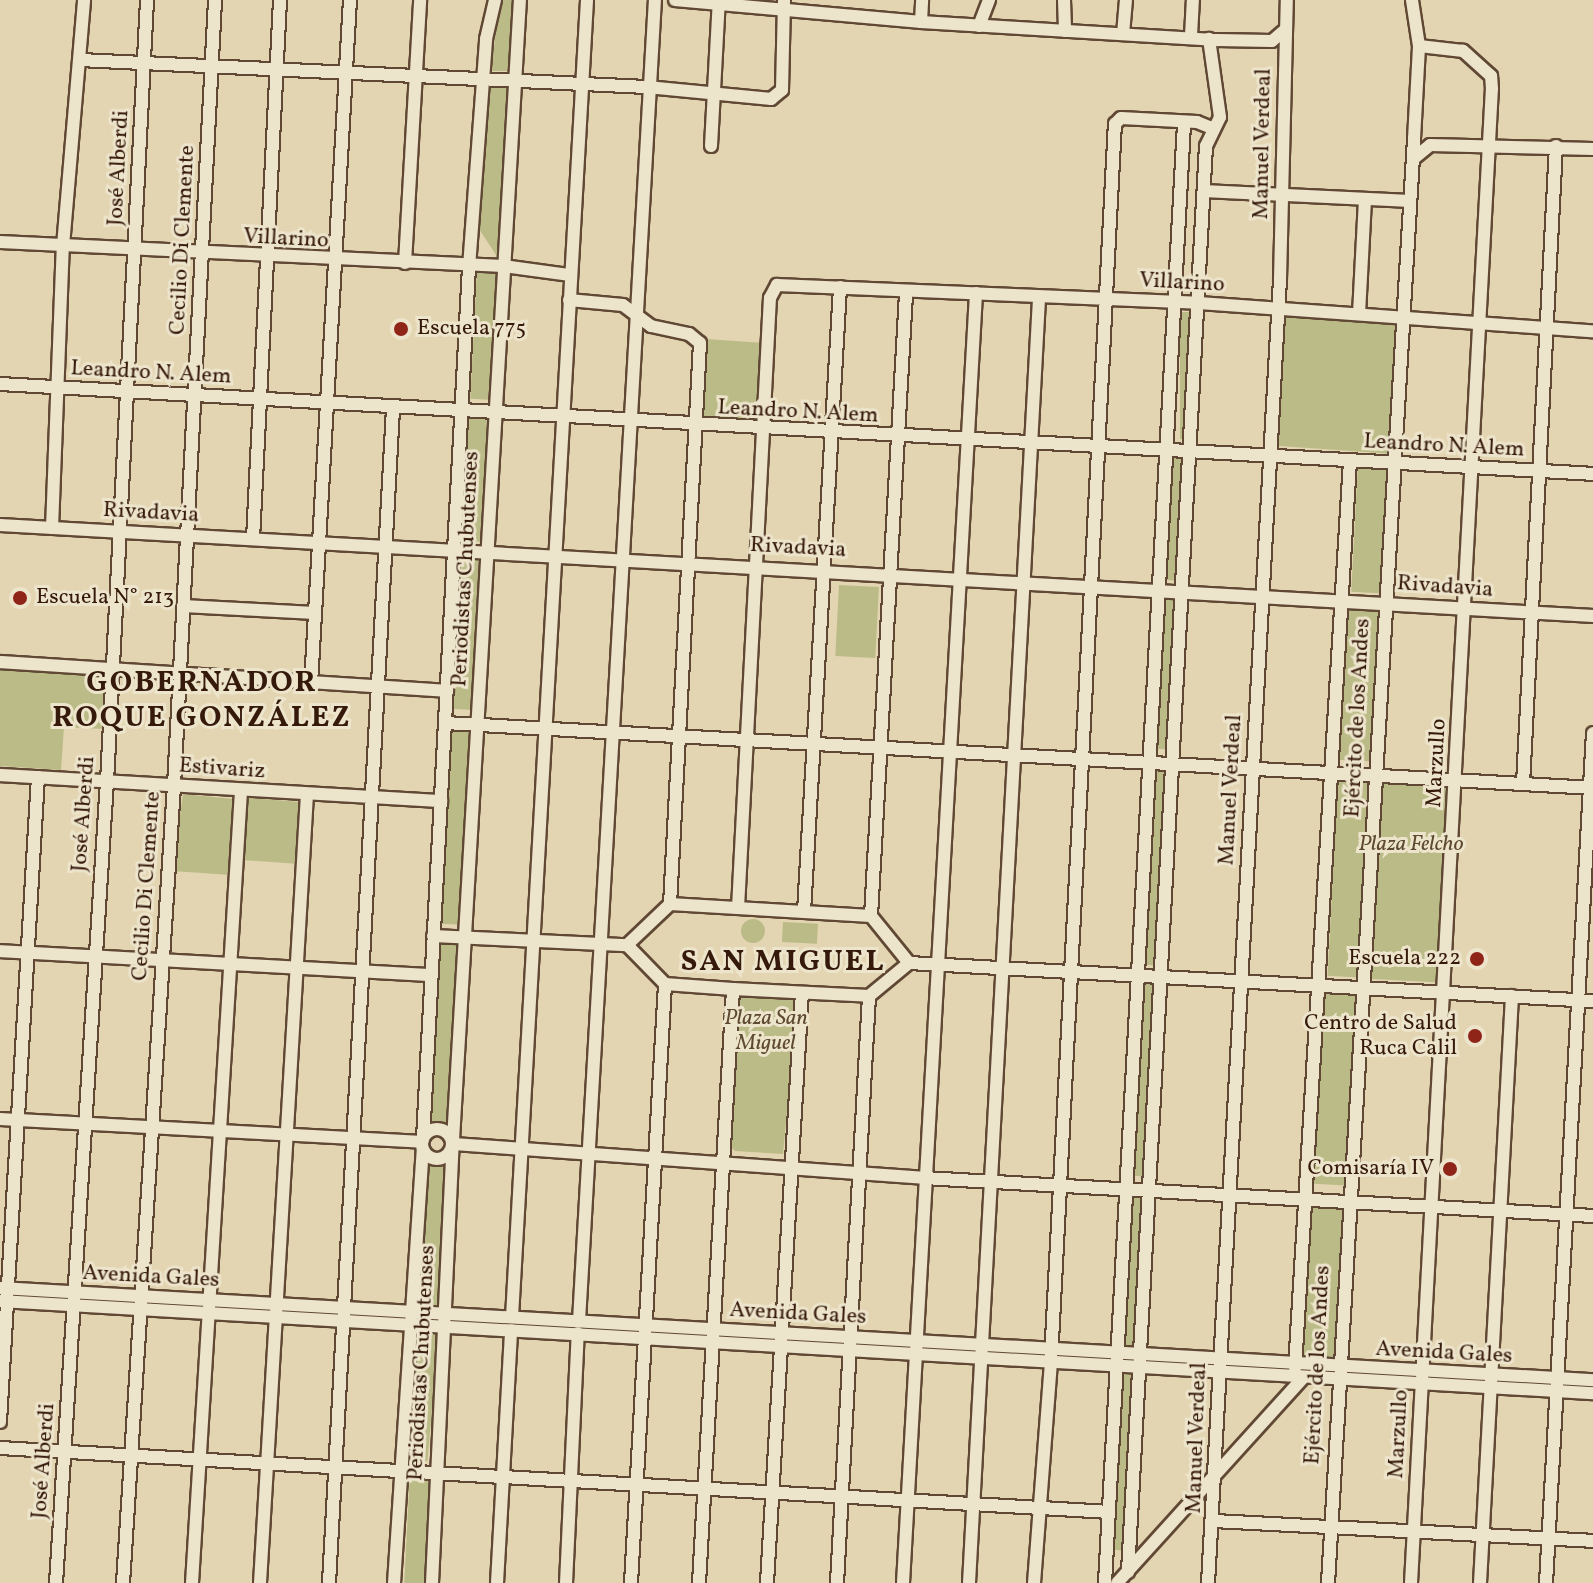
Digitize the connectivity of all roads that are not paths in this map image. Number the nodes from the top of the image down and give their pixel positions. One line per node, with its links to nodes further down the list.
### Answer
1 (84, 0): 31 (street)
2 (147, 0): 32 (street, José Alberdi)
3 (215, 0): 33 (street, Cecilio Di Clemente)
4 (280, 0): 34 (street)
5 (350, 0): 35 (street)
6 (420, 0): 36 (street)
7 (495, 0): 37 (street, Periodistas Chubutenses)
8 (520, 0): 38 (street, Periodistas Chubutenses)
9 (587, 0): 39 (street)
10 (655, 0): 40 (street)
11 (675, 0): 20 (street)
12 (855, 0): 22 (street)
13 (922, 0): 23 (street)
14 (989, 0): 24 (street)
15 (1064, 0): 25 (street)
16 (1126, 0): 27 (street)
17 (1193, 0): 28 (street)
18 (1287, 0): 26 (street, Manuel Verdeal)
19 (1412, 0): 30 (street, Ejército de los Andes)
20 (719, 1): 21 (street); 41 (street)
21 (784, 3): 22 (street); 41 (street)
22 (855, 14): 23 (street)
23 (921, 22): 24 (street)
24 (979, 26): 25 (street)
25 (1065, 31): 27 (street)
26 (1284, 31): 29 (street); 50 (street, Manuel Verdeal)
27 (1123, 34): 28 (street)
28 (1191, 36): 29 (street)
29 (1209, 39): 43 (street)
30 (1419, 46): 45 (street, Marzullo); 48 (street, Ejército de los Andes)
31 (80, 60): 32 (street); 54 (street)
32 (146, 62): 33 (street); 55 (street, José Alberdi)
33 (211, 65): 34 (street); 57 (street, Cecilio Di Clemente)
34 (277, 69): 35 (street); 58 (street)
35 (345, 72): 36 (street); 60 (street)
36 (416, 75): 37 (street); 61 (street)
37 (483, 79): 38 (street); 63 (street, Periodistas Chubutenses)
38 (515, 81): 39 (street); 62 (street, Periodistas Chubutenses)
39 (582, 84): 40 (street); 64 (street)
40 (647, 87): 41 (street); 74 (street)
41 (715, 94): 44 (street)
42 (1184, 122): 43 (street); 56 (street); 70 (street)
43 (1214, 129): 49 (street)
44 (711, 146)
45 (1489, 146): 46 (street); 48 (street); 77 (street, Marzullo)
46 (1556, 146): 47 (street); 78 (street)
47 (1593, 149)
48 (1413, 159): 52 (street, Ejército de los Andes)
49 (1204, 191): 50 (street); 59 (street)
50 (1283, 196): 51 (street); 73 (street, Manuel Verdeal)
51 (1365, 199): 52 (street); 75 (street)
52 (1410, 201): 76 (street, Ejército de los Andes)
53 (0, 242): 54 (street, Villarino)
54 (63, 246): 55 (street, Villarino); 81 (street)
55 (134, 250): 57 (street, Villarino); 82 (street, José Alberdi)
56 (1176, 253): 59 (street); 71 (street)
57 (204, 254): 58 (street, Villarino); 83 (street, Cecilio Di Clemente)
58 (268, 258): 60 (street, Villarino); 84 (street)
59 (1201, 260): 72 (street)
60 (336, 261): 61 (street, Villarino); 85 (street)
61 (405, 263): 63 (street, Villarino)
62 (503, 266): 63 (street, Villarino); 64 (street, Villarino); 88 (street, Periodistas Chubutenses)
63 (469, 267): 87 (street, Periodistas Chubutenses)
64 (570, 275): 69 (street)
65 (840, 287): 67 (street, Villarino); 92 (street, Villarino); 93 (street)
66 (976, 293): 67 (street, Villarino); 68 (street, Villarino); 95 (street)
67 (906, 294): 94 (street)
68 (1039, 297): 70 (street, Villarino); 96 (street)
69 (569, 300): 74 (street); 89 (street)
70 (1108, 300): 71 (street, Villarino); 97 (street)
71 (1173, 302): 72 (street, Villarino); 98 (street)
72 (1198, 303): 73 (street, Villarino); 99 (street)
73 (1276, 309): 75 (street, Villarino); 100 (street, Manuel Verdeal)
74 (635, 312): 90 (street); 91 (street)
75 (1359, 314): 76 (street, Villarino)
76 (1404, 318): 77 (street, Villarino); 102 (street, Ejército de los Andes)
77 (1479, 323): 78 (street, Villarino); 103 (street, Marzullo)
78 (1549, 328): 79 (street, Villarino); 104 (street)
79 (1593, 331)
80 (0, 384): 81 (street, Leandro N. Alem)
81 (57, 388): 82 (street, Leandro N. Alem); 107 (street)
82 (126, 392): 83 (street, Leandro N. Alem); 108 (street, José Alberdi)
83 (195, 396): 84 (street, Leandro N. Alem); 109 (street, Cecilio Di Clemente)
84 (261, 400): 85 (street, Leandro N. Alem); 110 (street)
85 (327, 404): 86 (street, Leandro N. Alem); 111 (street)
86 (393, 407): 87 (street, Leandro N. Alem); 112 (street)
87 (464, 411): 88 (street, Leandro N. Alem); 113 (street, Periodistas Chubutenses)
88 (496, 412): 89 (street, Leandro N. Alem); 114 (street, Periodistas Chubutenses)
89 (563, 417): 90 (street, Leandro N. Alem); 115 (street)
90 (629, 422): 91 (street, Leandro N. Alem); 116 (street)
91 (696, 425): 92 (street, Leandro N. Alem); 117 (street)
92 (764, 429): 93 (street, Leandro N. Alem); 118 (street)
93 (832, 434): 94 (street, Leandro N. Alem); 119 (street)
94 (898, 437): 95 (street, Leandro N. Alem); 120 (street)
95 (966, 442): 96 (street, Leandro N. Alem); 121 (street)
96 (1031, 445): 97 (street, Leandro N. Alem); 122 (street)
97 (1100, 449): 98 (street, Leandro N. Alem); 123 (street)
98 (1164, 452): 99 (street, Leandro N. Alem); 124 (street)
99 (1189, 454): 100 (street, Leandro N. Alem); 125 (street)
100 (1267, 459): 101 (street, Leandro N. Alem); 126 (street, Manuel Verdeal)
101 (1350, 461): 102 (street, Leandro N. Alem); 127 (street, Ejército de los Andes)
102 (1394, 463): 103 (street, Leandro N. Alem); 128 (street, Ejército de los Andes)
103 (1471, 467): 104 (street, Leandro N. Alem); 130 (street, Marzullo)
104 (1541, 471): 105 (street, Leandro N. Alem); 131 (street)
105 (1593, 474)
106 (0, 525): 107 (street, Rivadavia)
107 (52, 528): 108 (street, Rivadavia)
108 (118, 531): 109 (street, Rivadavia); 135 (street, José Alberdi)
109 (187, 535): 110 (street, Rivadavia); 129 (street, Cecilio Di Clemente)
110 (253, 539): 111 (street, Rivadavia)
111 (319, 542): 112 (street, Rivadavia); 132 (street)
112 (386, 546): 113 (street, Rivadavia); 138 (street)
113 (454, 550): 114 (street, Rivadavia); 139 (street, Periodistas Chubutenses)
114 (487, 551): 115 (street, Rivadavia); 141 (street, Periodistas Chubutenses)
115 (555, 556): 116 (street, Rivadavia); 142 (street)
116 (621, 559): 117 (street, Rivadavia); 143 (street)
117 (688, 562): 118 (street, Rivadavia); 145 (street)
118 (757, 566): 119 (street, Rivadavia); 146 (street)
119 (824, 570): 120 (street, Rivadavia); 147 (street)
120 (890, 574): 121 (street, Rivadavia); 148 (street)
121 (958, 578): 122 (street, Rivadavia); 149 (street)
122 (1024, 582): 123 (street, Rivadavia); 150 (street)
123 (1093, 586): 124 (street, Rivadavia); 151 (street)
124 (1157, 590): 125 (street, Rivadavia); 152 (street)
125 (1181, 591): 126 (street, Rivadavia); 153 (street)
126 (1261, 596): 127 (street, Rivadavia); 154 (street, Manuel Verdeal)
127 (1341, 601): 128 (street, Rivadavia); 155 (street, Ejército de los Andes)
128 (1385, 603): 130 (street, Rivadavia); 156 (street, Ejército de los Andes)
129 (183, 606): 132 (street); 136 (street, Cecilio Di Clemente)
130 (1463, 608): 131 (street, Rivadavia); 159 (street, Marzullo)
131 (1532, 612): 133 (street, Rivadavia); 161 (street)
132 (315, 613): 137 (street)
133 (1593, 616)
134 (0, 662): 135 (street)
135 (112, 667): 136 (street); 160 (street, José Alberdi)
136 (178, 676): 137 (street); 162 (street, Cecilio Di Clemente)
137 (311, 684): 138 (street)
138 (378, 687): 139 (street); 166 (street)
139 (447, 691): 140 (street, Periodistas Chubutenses)
140 (445, 723): 141 (street); 167 (street, Periodistas Chubutenses)
141 (477, 725): 142 (street); 173 (street, Periodistas Chubutenses)
142 (545, 729): 143 (street); 174 (street)
143 (613, 733): 145 (street); 175 (street)
144 (1593, 733): 163 (street)
145 (679, 736): 146 (street); 168 (street)
146 (746, 740): 147 (street); 169 (street)
147 (814, 744): 148 (street); 170 (street)
148 (879, 748): 149 (street); 171 (street)
149 (948, 751): 150 (street); 183 (street)
150 (1014, 755): 151 (street); 185 (street)
151 (1083, 759): 152 (street); 187 (street)
152 (1149, 763): 153 (street); 189 (street)
153 (1172, 764): 154 (street); 190 (street)
154 (1253, 767): 155 (street); 191 (street, Manuel Verdeal)
155 (1331, 771): 156 (street); 193 (street, Ejército de los Andes)
156 (1375, 772): 159 (street); 194 (street, Ejército de los Andes)
157 (0, 775): 158 (street, Estivariz)
158 (38, 777): 160 (street, Estivariz); 178 (street)
159 (1457, 778): 161 (street); 196 (street, Marzullo)
160 (107, 782): 162 (street, Estivariz); 179 (street, José Alberdi)
161 (1523, 784): 163 (street)
162 (174, 786): 164 (street, Estivariz); 180 (street, Cecilio Di Clemente)
163 (1592, 788): 200 (street)
164 (241, 791): 165 (street, Estivariz); 181 (street)
165 (307, 795): 166 (street, Estivariz); 184 (street)
166 (374, 797): 167 (street, Estivariz); 186 (street)
167 (441, 801): 172 (street, Periodistas Chubutenses)
168 (670, 904): 169 (street); 176 (street)
169 (738, 908): 170 (street)
170 (804, 912): 171 (street)
171 (871, 916): 182 (street)
172 (433, 936): 173 (street); 188 (street, Periodistas Chubutenses)
173 (465, 938): 174 (street); 210 (street, Periodistas Chubutenses)
174 (533, 941): 175 (street); 211 (street)
175 (603, 944): 176 (street); 212 (street)
176 (627, 945): 192 (street)
177 (0, 951): 178 (street)
178 (28, 952): 179 (street); 203 (street)
179 (93, 956): 180 (street); 204 (street, José Alberdi)
180 (161, 960): 181 (street); 205 (street, Cecilio Di Clemente)
181 (227, 963): 184 (street); 206 (street)
182 (909, 963): 183 (street); 198 (street)
183 (937, 964): 185 (street); 217 (street)
184 (296, 967): 186 (street); 207 (street)
185 (1003, 968): 187 (street); 218 (street)
186 (364, 971): 188 (street); 208 (street)
187 (1071, 972): 189 (street); 219 (street)
188 (431, 975): 209 (street, Periodistas Chubutenses)
189 (1138, 975): 190 (street); 220 (street)
190 (1162, 977): 191 (street); 221 (street)
191 (1240, 981): 193 (street); 222 (street, Manuel Verdeal)
192 (665, 984): 195 (street); 213 (street)
193 (1320, 984): 194 (street); 223 (street, Ejército de los Andes)
194 (1362, 987): 196 (street); 224 (street, Ejército de los Andes)
195 (733, 989): 197 (street); 214 (street)
196 (1444, 992): 199 (street); 225 (street, Marzullo)
197 (802, 993): 198 (street); 215 (street)
198 (869, 996): 216 (street)
199 (1512, 996): 200 (street); 226 (street)
200 (1579, 1000): 201 (street); 227 (street)
201 (1593, 1001)
202 (0, 1119): 203 (street)
203 (19, 1120): 204 (street); 229 (street)
204 (83, 1123): 205 (street); 230 (street, José Alberdi)
205 (151, 1127): 206 (street); 231 (street, Cecilio Di Clemente)
206 (218, 1131): 207 (street); 232 (street)
207 (287, 1135): 208 (street); 233 (street)
208 (355, 1139): 209 (street); 234 (street)
209 (422, 1143): 210 (street); 210 (street); 235 (street, Periodistas Chubutenses)
210 (453, 1143): 211 (street); 236 (street, Periodistas Chubutenses)
211 (522, 1151): 212 (street); 237 (street)
212 (589, 1155): 213 (street); 239 (street)
213 (654, 1159): 214 (street); 238 (street)
214 (725, 1164): 215 (street); 240 (street)
215 (791, 1168): 216 (street); 242 (street)
216 (856, 1173): 217 (street); 243 (street)
217 (924, 1178): 218 (street); 244 (street)
218 (991, 1182): 219 (street); 245 (street)
219 (1059, 1185): 220 (street); 246 (street)
220 (1128, 1189): 221 (street); 247 (street)
221 (1151, 1191): 222 (street); 248 (street)
222 (1228, 1195): 223 (street); 249 (street, Manuel Verdeal)
223 (1305, 1199): 224 (street); 251 (street, Ejército de los Andes)
224 (1348, 1202): 225 (street); 250 (street, Ejército de los Andes)
225 (1431, 1206): 226 (street); 252 (street, Marzullo)
226 (1500, 1210): 227 (street); 255 (street)
227 (1566, 1214): 228 (street); 256 (street)
228 (1593, 1216)
229 (5, 1295): 230 (street, Avenida Gales); 258 (street)
230 (77, 1299): 231 (street, Avenida Gales); 260 (street, José Alberdi)
231 (143, 1302): 232 (street, Avenida Gales); 261 (street, Cecilio Di Clemente)
232 (211, 1306): 233 (street, Avenida Gales); 262 (street)
233 (278, 1310): 234 (street, Avenida Gales); 263 (street)
234 (346, 1313): 235 (street, Avenida Gales); 264 (street)
235 (414, 1318): 236 (street, Avenida Gales); 265 (street, Periodistas Chubutenses)
236 (445, 1319): 237 (street, Avenida Gales); 266 (street, Periodistas Chubutenses)
237 (512, 1324): 239 (street, Avenida Gales); 267 (street)
238 (646, 1324): 239 (street, Avenida Gales); 240 (street, Avenida Gales); 241 (street)
239 (579, 1327): 241 (street, Avenida Gales); 268 (street)
240 (714, 1336): 241 (street, Avenida Gales); 242 (street, Avenida Gales); 271 (street)
241 (646, 1338): 270 (street)
242 (782, 1339): 243 (street, Avenida Gales); 272 (street)
243 (849, 1342): 244 (street, Avenida Gales); 273 (street)
244 (916, 1346): 245 (street, Avenida Gales); 274 (street)
245 (984, 1350): 246 (street, Avenida Gales); 275 (street)
246 (1051, 1354): 247 (street, Avenida Gales); 276 (street)
247 (1119, 1358): 248 (street, Avenida Gales); 277 (street)
248 (1140, 1359): 249 (street, Avenida Gales); 285 (street)
249 (1220, 1365): 251 (street, Avenida Gales); 269 (street, Manuel Verdeal)
250 (1337, 1366): 251 (street, Avenida Gales); 252 (street, Avenida Gales); 254 (street, Ejército de los Andes)
251 (1297, 1373): 254 (street, Avenida Gales); 269 (street)
252 (1422, 1380): 254 (street, Avenida Gales); 255 (street, Avenida Gales); 280 (street, Marzullo)
253 (1593, 1380): 256 (street, Avenida Gales)
254 (1337, 1381): 279 (street, Ejército de los Andes)
255 (1489, 1382): 256 (street, Avenida Gales); 281 (street)
256 (1557, 1385): 257 (street, Avenida Gales); 282 (street)
257 (1593, 1393)
258 (0, 1422)
259 (0, 1448): 260 (street)
260 (64, 1453): 261 (street); 286 (street, José Alberdi)
261 (132, 1457): 262 (street); 287 (street, Cecilio Di Clemente)
262 (200, 1460): 263 (street); 288 (street)
263 (267, 1465): 264 (street); 289 (street)
264 (335, 1466): 265 (street); 290 (street)
265 (402, 1468): 266 (street); 291 (street, Periodistas Chubutenses)
266 (436, 1470): 267 (street); 292 (street, Periodistas Chubutenses)
267 (503, 1474): 268 (street); 293 (street)
268 (571, 1479): 270 (street); 294 (street)
269 (1214, 1481): 278 (street, Manuel Verdeal); 285 (street)
270 (635, 1482): 271 (street); 295 (street)
271 (703, 1487): 272 (street); 296 (street)
272 (771, 1491): 273 (street); 297 (street)
273 (842, 1495): 274 (street); 298 (street)
274 (907, 1498): 275 (street); 299 (street)
275 (974, 1503): 276 (street); 300 (street)
276 (1040, 1508): 277 (street); 301 (street)
277 (1109, 1512): 284 (street)
278 (1214, 1521): 279 (street); 304 (street, Manuel Verdeal)
279 (1331, 1526): 280 (street); 305 (street, Ejército de los Andes)
280 (1415, 1531): 281 (street); 306 (street, Marzullo)
281 (1483, 1535): 282 (street); 307 (street)
282 (1548, 1538): 283 (street); 308 (street)
283 (1593, 1541)
284 (1106, 1561): 285 (street); 302 (street)
285 (1128, 1567): 303 (street)
286 (56, 1583)
287 (123, 1583)
288 (192, 1583)
289 (260, 1583)
290 (329, 1583)
291 (394, 1583)
292 (432, 1583)
293 (497, 1583)
294 (566, 1583)
295 (631, 1583)
296 (699, 1583)
297 (767, 1583)
298 (837, 1583)
299 (903, 1583)
300 (969, 1583)
301 (1034, 1583)
302 (1105, 1583)
303 (1117, 1583)
304 (1208, 1583)
305 (1328, 1583)
306 (1411, 1583)
307 (1480, 1583)
308 (1546, 1583)

